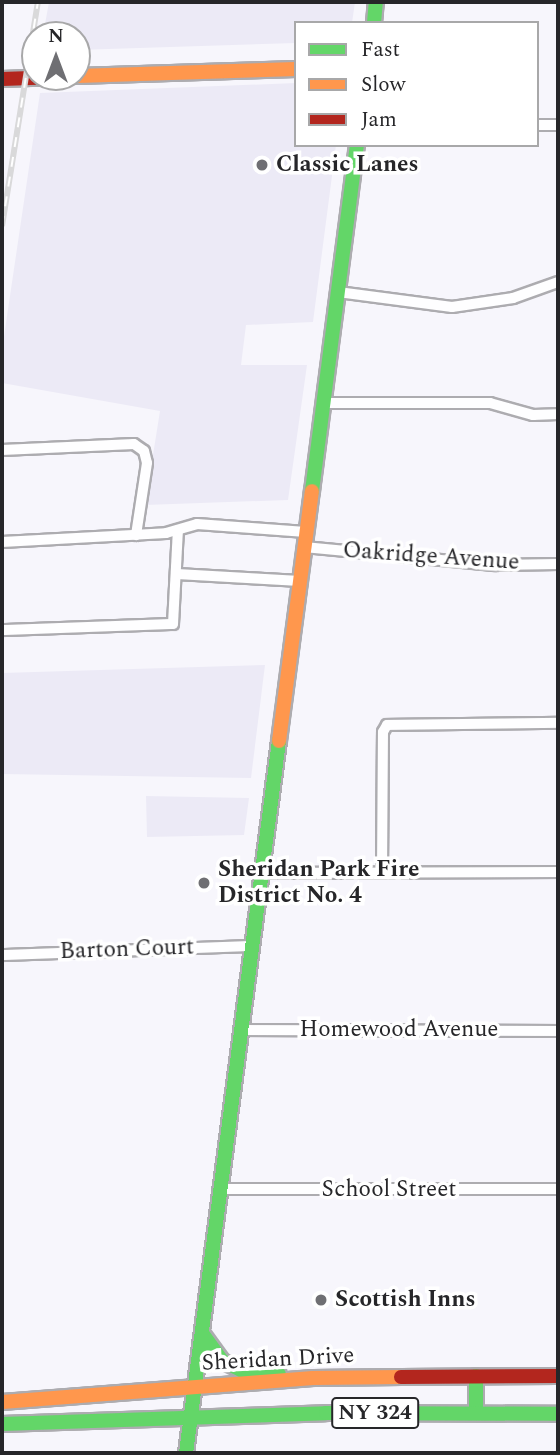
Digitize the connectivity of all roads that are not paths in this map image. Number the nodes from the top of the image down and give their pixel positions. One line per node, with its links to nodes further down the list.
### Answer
1 (376, 2): 2 (main road)
2 (374, 21)
3 (294, 69): 4 (main road)
4 (91, 76)
5 (21, 78): 6 (main road)
6 (2, 79)
7 (539, 125): 8 (street)
8 (558, 125)
9 (357, 147): 11 (main road)
10 (558, 282): 11 (street)
11 (338, 292): 12 (main road)
12 (323, 403): 13 (street); 16 (main road)
13 (558, 414)
14 (2, 450): 17 (street)
15 (178, 530): 16 (street); 17 (street); 21 (street)
16 (306, 532): 19 (main road)
17 (136, 535): 18 (street)
18 (2, 542)
19 (304, 547): 20 (street, Oakridge Avenue); 22 (main road)
20 (558, 564)
21 (177, 574): 22 (street); 23 (street)
22 (300, 581): 26 (main road)
23 (2, 630)
24 (558, 723): 25 (street)
25 (382, 872): 26 (street); 27 (street)
26 (261, 873): 28 (main road)
27 (558, 873)
28 (251, 946): 29 (street, Barton Court); 30 (main road)
29 (2, 955)
30 (241, 1030): 31 (street, Homewood Avenue); 32 (main road)
31 (558, 1031)
32 (220, 1189): 33 (street, School Street); 34 (main road)
33 (558, 1189)
34 (202, 1334): 37 (main road); 38 (main road)
35 (476, 1376): 36 (main road, Sheridan Drive / NY 324); 37 (main road, Sheridan Drive / NY 324); 40 (main road)
36 (558, 1376)
37 (313, 1378): 38 (main road, Sheridan Drive / NY 324)
38 (195, 1388): 39 (main road, Sheridan Drive / NY 324); 42 (main road)
39 (2, 1402)
40 (476, 1413): 41 (main road, NY 324); 42 (main road, NY 324)
41 (558, 1414)
42 (191, 1417): 43 (main road, NY 324); 44 (main road)
43 (2, 1424)
44 (186, 1453)

